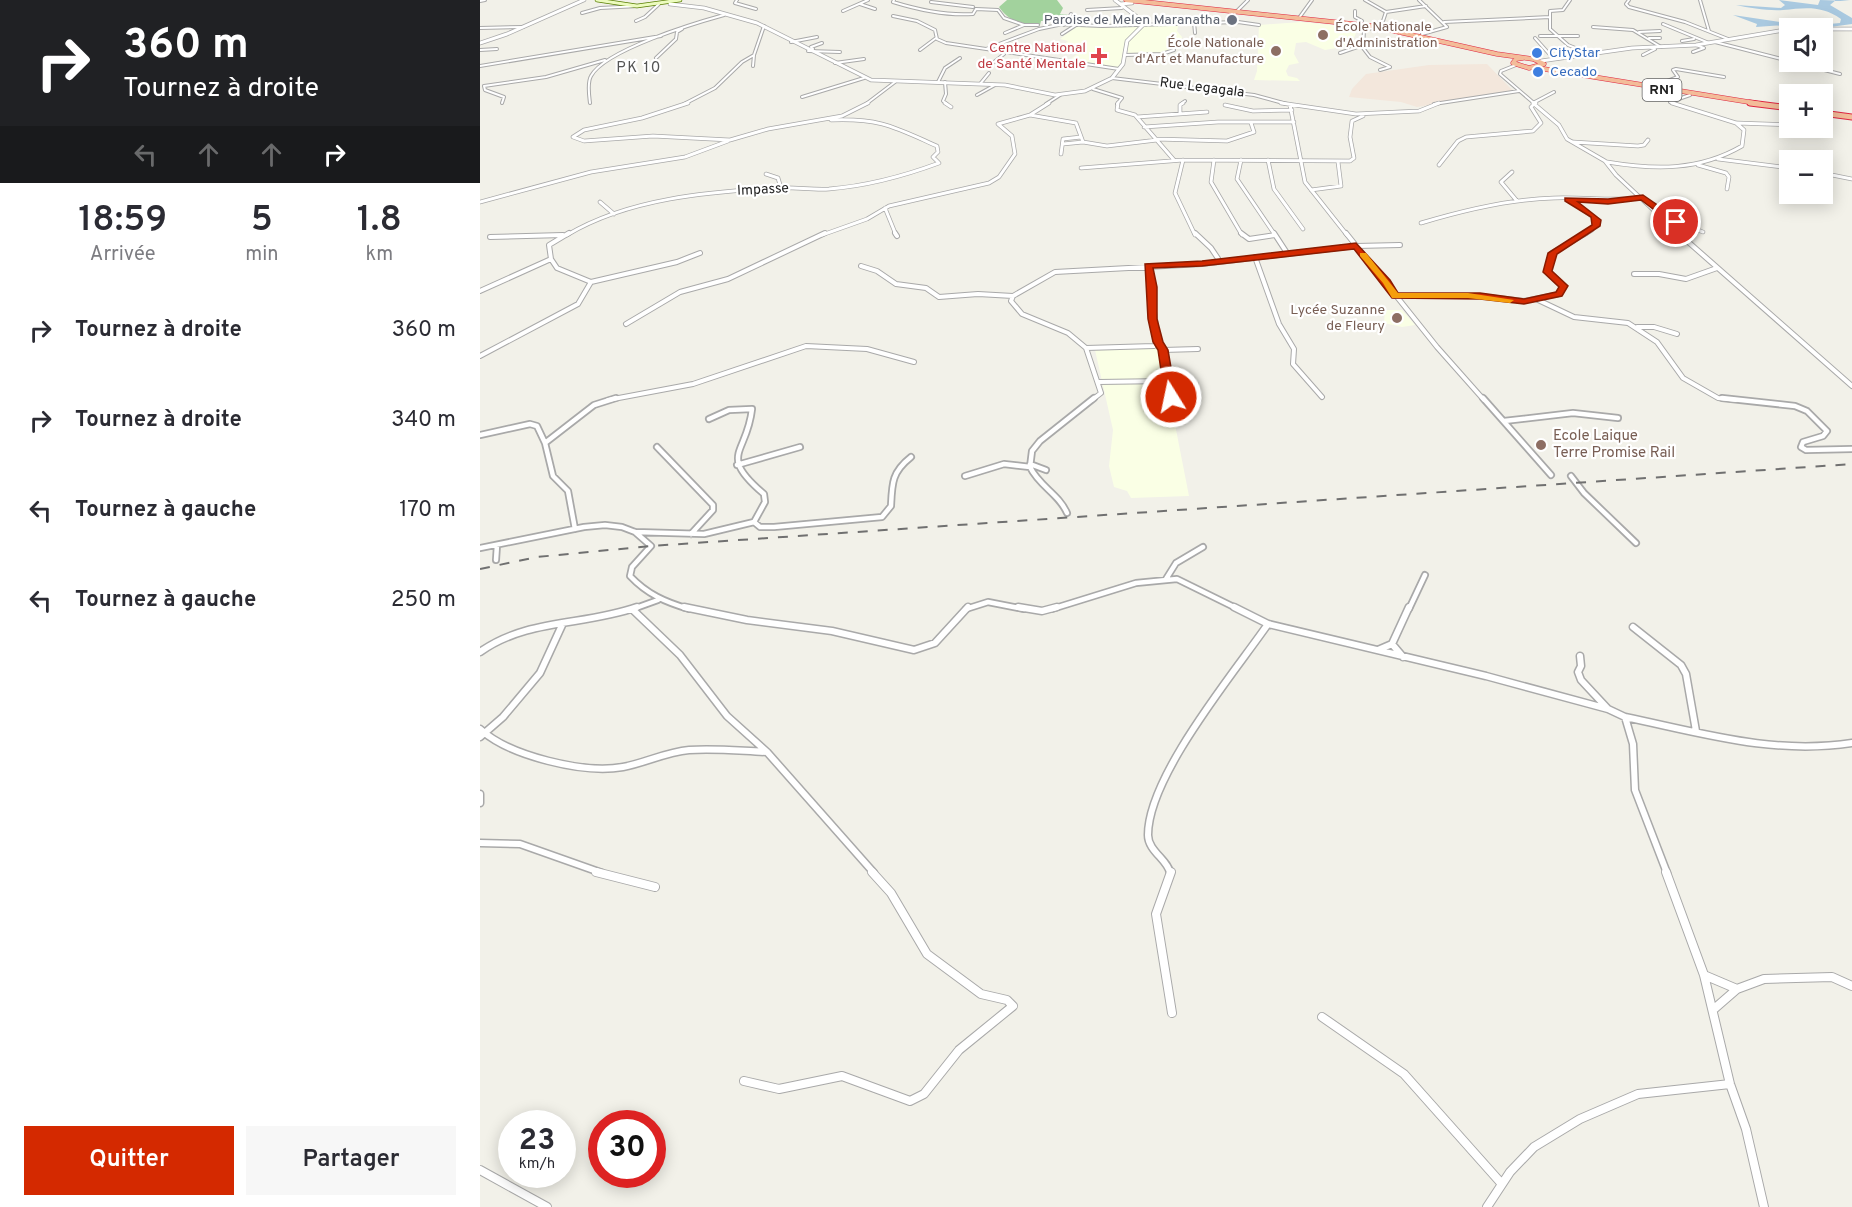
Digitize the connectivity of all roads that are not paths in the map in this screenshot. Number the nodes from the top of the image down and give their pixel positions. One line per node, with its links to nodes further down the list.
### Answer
1 (484, 0): 18 (street)
2 (584, 0): 59 (street)
3 (597, 0): 27 (main road)
4 (680, 0): 23 (main road)
5 (737, 0): 31 (street)
6 (868, 0): 24 (street)
7 (889, 0): 8 (street)
8 (894, 0): 30 (street)
9 (1115, 0): 19 (highway); 28 (street)
10 (1126, 0): 19 (highway)
11 (1248, 0): 38 (street)
12 (1312, 0): 43 (street)
13 (1365, 0): 36 (street)
14 (1419, 0): 29 (street)
15 (1570, 0): 25 (street)
16 (1629, 0): 65 (street)
17 (1700, 0): 65 (street)
18 (480, 1)
19 (1135, 1): 28 (street); 38 (highway); 58 (highway)
20 (931, 2): 30 (street)
21 (975, 2): 30 (street)
22 (1562, 2): 25 (street)
23 (669, 3): 26 (main road); 40 (street)
24 (858, 3): 32 (street); 34 (street)
25 (1567, 3): 42 (street)
26 (661, 4): 27 (main road); 44 (street)
27 (639, 6): 37 (street)
28 (1121, 6): 33 (street); 47 (street)
29 (1426, 6): 36 (street); 46 (street)
30 (974, 8): 50 (street)
31 (756, 9)
32 (875, 9)
33 (1087, 10)
34 (843, 11)
35 (1355, 11): 48 (street)
36 (1386, 12): 58 (street)
37 (582, 13)
38 (1235, 13): 43 (highway)
39 (1071, 14): 53 (street)
40 (724, 15): 56 (street); 57 (street)
41 (893, 16): 76 (street)
42 (1550, 17): 46 (street); 78 (street)
43 (1299, 18): 111 (highway)
44 (636, 21)
45 (1194, 22): 47 (street); 55 (street); 69 (street)
46 (1443, 22): 71 (street)
47 (1144, 23): 54 (street); 106 (street)
48 (1360, 23)
49 (1663, 24): 81 (street)
50 (1024, 25): 51 (street); 68 (street)
51 (1041, 25): 52 (street); 94 (street)
52 (1057, 25): 53 (street)
53 (1064, 25): 54 (street)
54 (1076, 25): 70 (street)
55 (1259, 25)
56 (687, 26): 72 (street); 109 (street)
57 (764, 26): 84 (street); 105 (street)
58 (1374, 26): 89 (street); 116 (highway)
59 (523, 27): 61 (street); 87 (street)
60 (1593, 27): 67 (street)
61 (480, 28)
62 (1852, 28): 63 (street)
63 (1833, 29)
64 (1660, 31): 67 (street)
65 (1709, 31): 82 (street)
66 (1779, 31): 82 (street)
67 (1639, 32): 79 (street)
68 (1005, 33)
69 (1195, 33)
70 (1062, 34)
71 (1422, 34)
72 (661, 36): 113 (street); 117 (street)
73 (1540, 36): 78 (street)
74 (1578, 36): 78 (street)
75 (817, 37): 84 (street)
76 (936, 38): 94 (street); 97 (street)
77 (1535, 38): 108 (street)
78 (1558, 38): 104 (street)
79 (1647, 38): 80 (street); 92 (street)
80 (1660, 38)
81 (1699, 39): 83 (street); 88 (street)
82 (1728, 39): 86 (street)
83 (1682, 41)
84 (791, 42): 99 (street)
85 (822, 42): 96 (street)
86 (1715, 42): 88 (street); 124 (street)
87 (480, 43)
88 (1709, 43): 90 (street)
89 (1363, 45): 102 (street); 122 (street)
90 (1696, 45): 92 (street); 101 (street)
91 (1649, 47): 92 (street); 104 (street); 107 (street)
92 (1661, 47)
93 (497, 49): 95 (street)
94 (985, 49): 103 (street)
95 (480, 50)
96 (813, 50): 99 (street); 100 (street)
97 (920, 50)
98 (1174, 50): 106 (street)
99 (808, 51): 115 (street)
100 (840, 52)
101 (1693, 52)
102 (1340, 53)
103 (1004, 54): 119 (street); 121 (street)
104 (1590, 54): 108 (street)
105 (754, 55): 118 (street); 164 (street)
106 (1125, 55): 121 (street)
107 (1643, 55)
108 (1578, 56): 114 (street)
109 (656, 58)
110 (960, 58): 129 (street)
111 (1523, 58): 114 (highway); 116 (highway)
112 (864, 59): 115 (street)
113 (605, 60): 142 (street); 143 (street)
114 (1542, 62): 120 (highway); 133 (highway, RN1)
115 (835, 63): 126 (street)
116 (1514, 64): 120 (highway); 135 (street)
117 (480, 66)
118 (753, 66)
119 (989, 66)
120 (1536, 68): 139 (highway, RN1)
121 (1119, 69): 127 (street)
122 (1380, 70)
123 (989, 73): 131 (street)
124 (1840, 74)
125 (1724, 77): 133 (street)
126 (864, 78): 128 (street); 140 (street)
127 (1112, 78): 134 (street); 148 (street, Rue Legagala)
128 (895, 82): 129 (street); 157 (street)
129 (939, 82): 130 (street)
130 (945, 82): 131 (street); 147 (street)
131 (980, 84): 132 (street)
132 (995, 85): 137 (street); 138 (street)
133 (1651, 87): 146 (highway, RN1)
134 (1093, 89): 138 (street); 156 (street)
135 (1519, 91): 144 (street); 154 (street)
136 (1554, 92): 144 (street)
137 (977, 95)
138 (1060, 95): 153 (street)
139 (1690, 95): 149 (highway, RN1); 160 (street)
140 (802, 97)
141 (1185, 101): 152 (street)
142 (502, 103)
143 (590, 103)
144 (1534, 103): 168 (street); 183 (street)
145 (1225, 105): 148 (street)
146 (1779, 106)
147 (951, 107)
148 (1291, 107): 154 (street); 158 (street)
149 (1779, 107)
150 (1207, 112): 152 (street)
151 (1833, 113): 155 (highway)
152 (1180, 114): 156 (street)
153 (1030, 115): 163 (street); 200 (street)
154 (1365, 115): 182 (street)
155 (1852, 116)
156 (1137, 117): 162 (street)
157 (831, 120): 164 (street); 191 (street, Impasse)
158 (1294, 122): 159 (street); 180 (street)
159 (1251, 123): 162 (street); 165 (street)
160 (1736, 123): 161 (street); 172 (street)
161 (1779, 125)
162 (1144, 127): 165 (street)
163 (1081, 137): 167 (street); 169 (street)
164 (730, 140): 197 (street)
165 (1157, 140): 167 (street); 175 (street)
166 (1648, 140): 168 (street)
167 (1083, 142): 169 (street)
168 (1572, 142): 181 (street)
169 (1063, 144): 171 (street)
170 (1714, 153): 172 (street)
171 (1061, 154)
172 (1722, 156): 173 (street); 174 (street)
173 (1732, 157)
174 (1716, 159): 184 (street); 185 (street)
175 (1174, 160): 176 (street); 186 (street)
176 (1183, 160): 177 (street); 215 (street)
177 (1214, 160): 178 (street); 206 (street)
178 (1241, 160): 179 (street); 206 (street)
179 (1268, 160): 180 (street); 203 (street)
180 (1300, 160): 182 (street); 193 (street)
181 (1605, 161): 184 (street); 194 (street)
182 (1338, 162): 193 (street)
183 (1439, 165)
184 (1697, 165): 192 (street)
185 (1779, 167)
186 (1081, 168)
187 (1512, 172): 196 (street)
188 (766, 174): 191 (street)
189 (1833, 175): 190 (street)
190 (1852, 178)
191 (781, 188): 201 (street, Impasse)
192 (1727, 189)
193 (1311, 190): 210 (street)
194 (1643, 198): 195 (street); 199 (street)
195 (1568, 199): 196 (street); 224 (street)
196 (1516, 201): 202 (street)
197 (480, 202)
198 (600, 202): 201 (street)
199 (1650, 205): 204 (street); 218 (street)
200 (885, 208): 207 (street); 225 (street)
201 (614, 214): 205 (street, Impasse)
202 (1421, 223)
203 (1303, 229)
204 (1703, 232)
205 (565, 235): 208 (street); 214 (street)
206 (1275, 235): 212 (street)
207 (897, 236)
208 (490, 237)
209 (1400, 245): 210 (street)
210 (1356, 246): 212 (street); 223 (street)
211 (700, 253): 220 (street)
212 (1287, 253): 213 (street)
213 (1255, 257): 215 (street); 237 (street)
214 (550, 259): 220 (street); 221 (street)
215 (1219, 260): 217 (street)
216 (861, 266): 222 (street)
217 (1148, 266): 222 (street); 228 (street)
218 (1717, 268): 219 (street); 236 (street)
219 (1634, 274)
220 (591, 282): 232 (street)
221 (480, 291)
222 (1013, 296): 229 (street)
223 (1395, 296): 224 (street); 241 (street)
224 (1536, 299): 226 (street)
225 (626, 324)
226 (1635, 327): 227 (street); 246 (street)
227 (1677, 334)
228 (1156, 344): 229 (street); 230 (street)
229 (1086, 348): 235 (street)
230 (1162, 349): 231 (street); 234 (street)
231 (1198, 349)
232 (480, 356)
233 (914, 362): 243 (street)
234 (1167, 381): 235 (street); 238 (street)
235 (1098, 382): 249 (street)
236 (1852, 386)
237 (1322, 397)
238 (1184, 416)
239 (1618, 418): 241 (street)
240 (709, 419): 248 (street)
241 (1504, 421): 251 (street)
242 (480, 435): 243 (street)
243 (545, 443): 256 (street)
244 (657, 447): 258 (street)
245 (800, 447): 248 (street)
246 (1852, 449)
247 (911, 457): 255 (street)
248 (736, 465): 255 (street)
249 (1030, 465): 250 (street); 252 (street); 254 (street)
250 (1046, 470)
251 (1551, 475)
252 (965, 476)
253 (1571, 476): 259 (street)
254 (1067, 513)
255 (754, 522): 258 (street)
256 (575, 529): 257 (street); 260 (street)
257 (635, 532): 258 (street); 266 (street)
258 (691, 534)
259 (1636, 543)
260 (497, 545): 262 (street); 263 (street)
261 (1203, 547): 265 (street)
262 (480, 548)
263 (496, 560)
264 (1425, 575): 271 (street)
265 (1166, 579): 266 (street); 269 (street)
266 (658, 600): 267 (street)
267 (632, 609): 268 (street); 282 (street)
268 (562, 623): 273 (street); 280 (street)
269 (1268, 624): 272 (street); 291 (street)
270 (1633, 627): 279 (street)
271 (1392, 644): 272 (street); 275 (street)
272 (1378, 651): 275 (street)
273 (480, 652)
274 (1580, 656): 276 (street)
275 (1403, 657): 276 (street)
276 (1608, 709): 277 (street)
277 (1625, 717): 279 (street); 287 (street)
278 (480, 729): 280 (street)
279 (1696, 731): 281 (street)
280 (482, 736): 282 (street)
281 (1852, 743)
282 (767, 752): 293 (street)
283 (480, 794): 284 (street)
284 (480, 803)
285 (480, 843): 286 (street)
286 (655, 887)
287 (1704, 975): 289 (street); 290 (street)
288 (1852, 986): 289 (street)
289 (1737, 989): 290 (street)
290 (1714, 1010): 294 (street)
291 (1172, 1013)
292 (1322, 1017): 296 (street)
293 (744, 1081)
294 (1730, 1084): 296 (street); 299 (street)
295 (480, 1170): 297 (street)
296 (1501, 1183): 298 (street)
297 (547, 1207)
298 (1487, 1207)
299 (1764, 1207)

